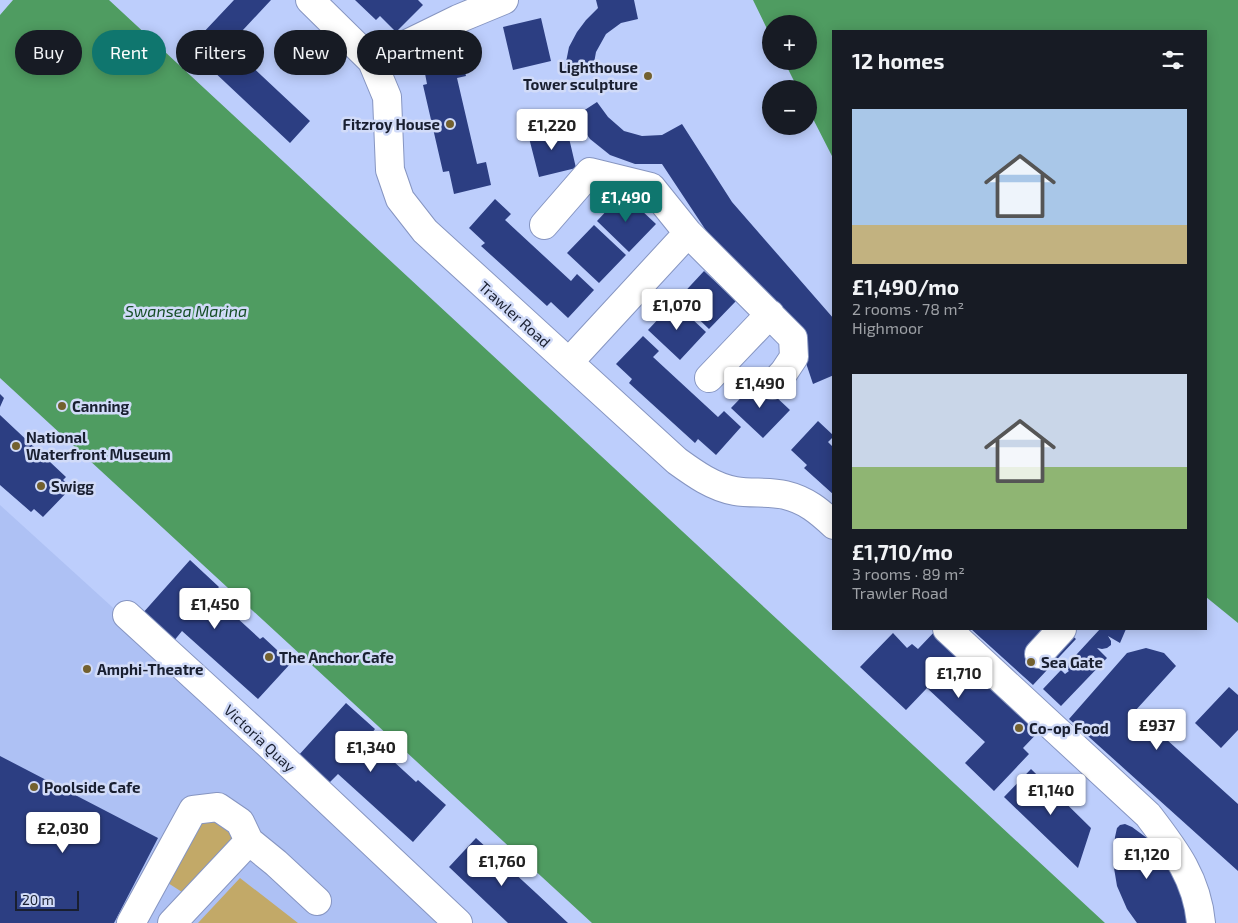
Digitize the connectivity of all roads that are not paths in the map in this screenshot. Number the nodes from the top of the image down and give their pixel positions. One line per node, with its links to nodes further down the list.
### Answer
1 (310, 0): 5 (street, Trawler Road)
2 (504, 0): 3 (street)
3 (455, 10): 4 (street)
4 (422, 30)
5 (357, 46)
6 (378, 75): 10 (street, Trawler Road)
7 (544, 224): 8 (street)
8 (688, 233): 9 (street); 10 (street)
9 (770, 314): 11 (street); 12 (street)
10 (571, 373): 13 (street, Trawler Road)
11 (709, 378)
12 (772, 385)
13 (832, 523)
14 (127, 615): 22 (street, Victoria Quay)
15 (947, 630): 23 (street)
16 (1061, 630): 17 (street)
17 (1040, 654)
18 (249, 841): 19 (street); 20 (street); 21 (street)
19 (317, 901)
20 (131, 923)
21 (172, 923)
22 (458, 923)
23 (1202, 923)

